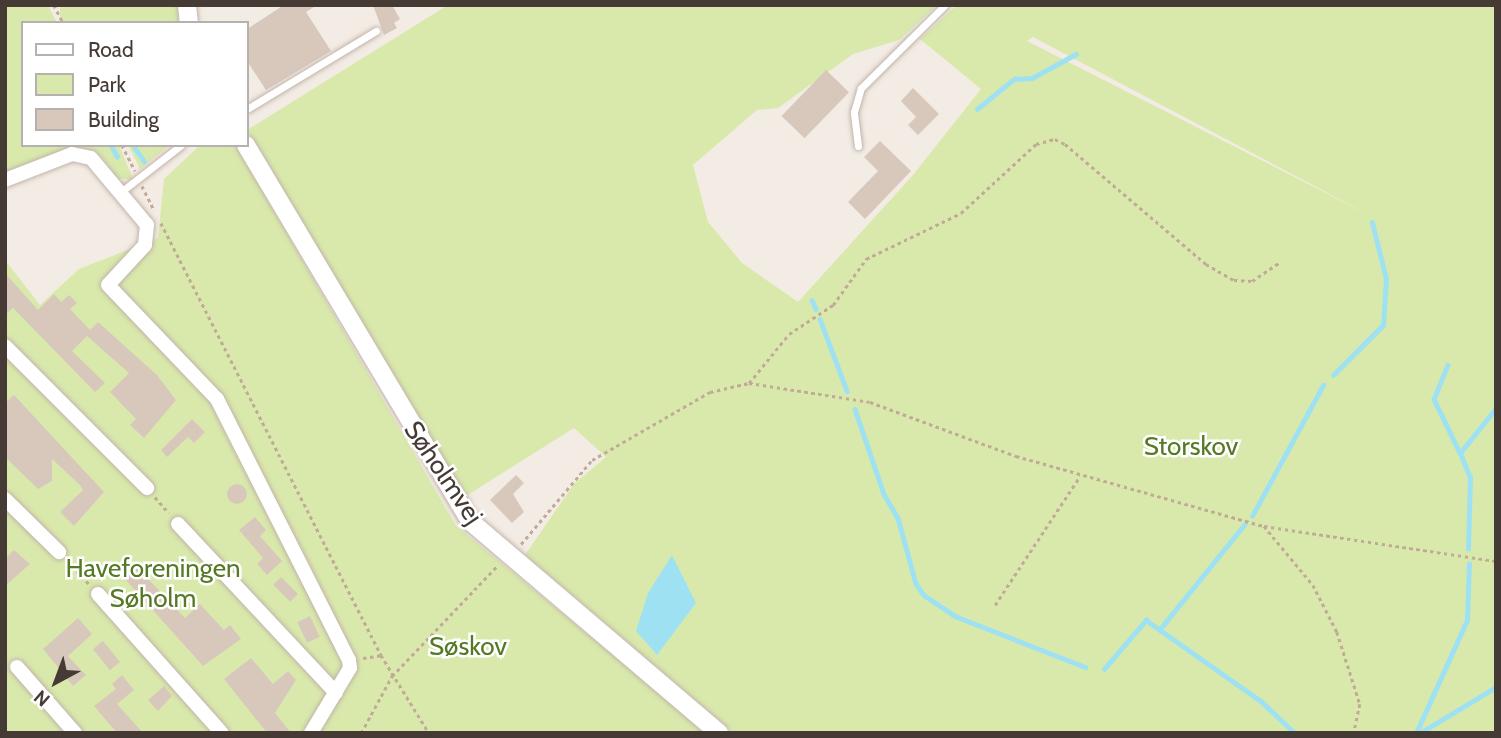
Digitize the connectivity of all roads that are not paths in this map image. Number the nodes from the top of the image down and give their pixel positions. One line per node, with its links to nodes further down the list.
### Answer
1 (945, 5): 4 (lane)
2 (376, 30): 3 (lane)
3 (248, 109)
4 (858, 146)
5 (179, 147): 8 (lane)
6 (247, 147): 20 (street, Søholmvej)
7 (5, 180): 8 (street)
8 (122, 191): 16 (street)
9 (5, 346): 10 (street)
10 (147, 488)
11 (5, 499): 13 (street)
12 (178, 524): 16 (street)
13 (59, 552)
14 (99, 594): 18 (street)
15 (17, 667): 17 (street)
16 (336, 693): 19 (street)
17 (75, 733)
18 (222, 733)
19 (311, 733)
20 (719, 733)

